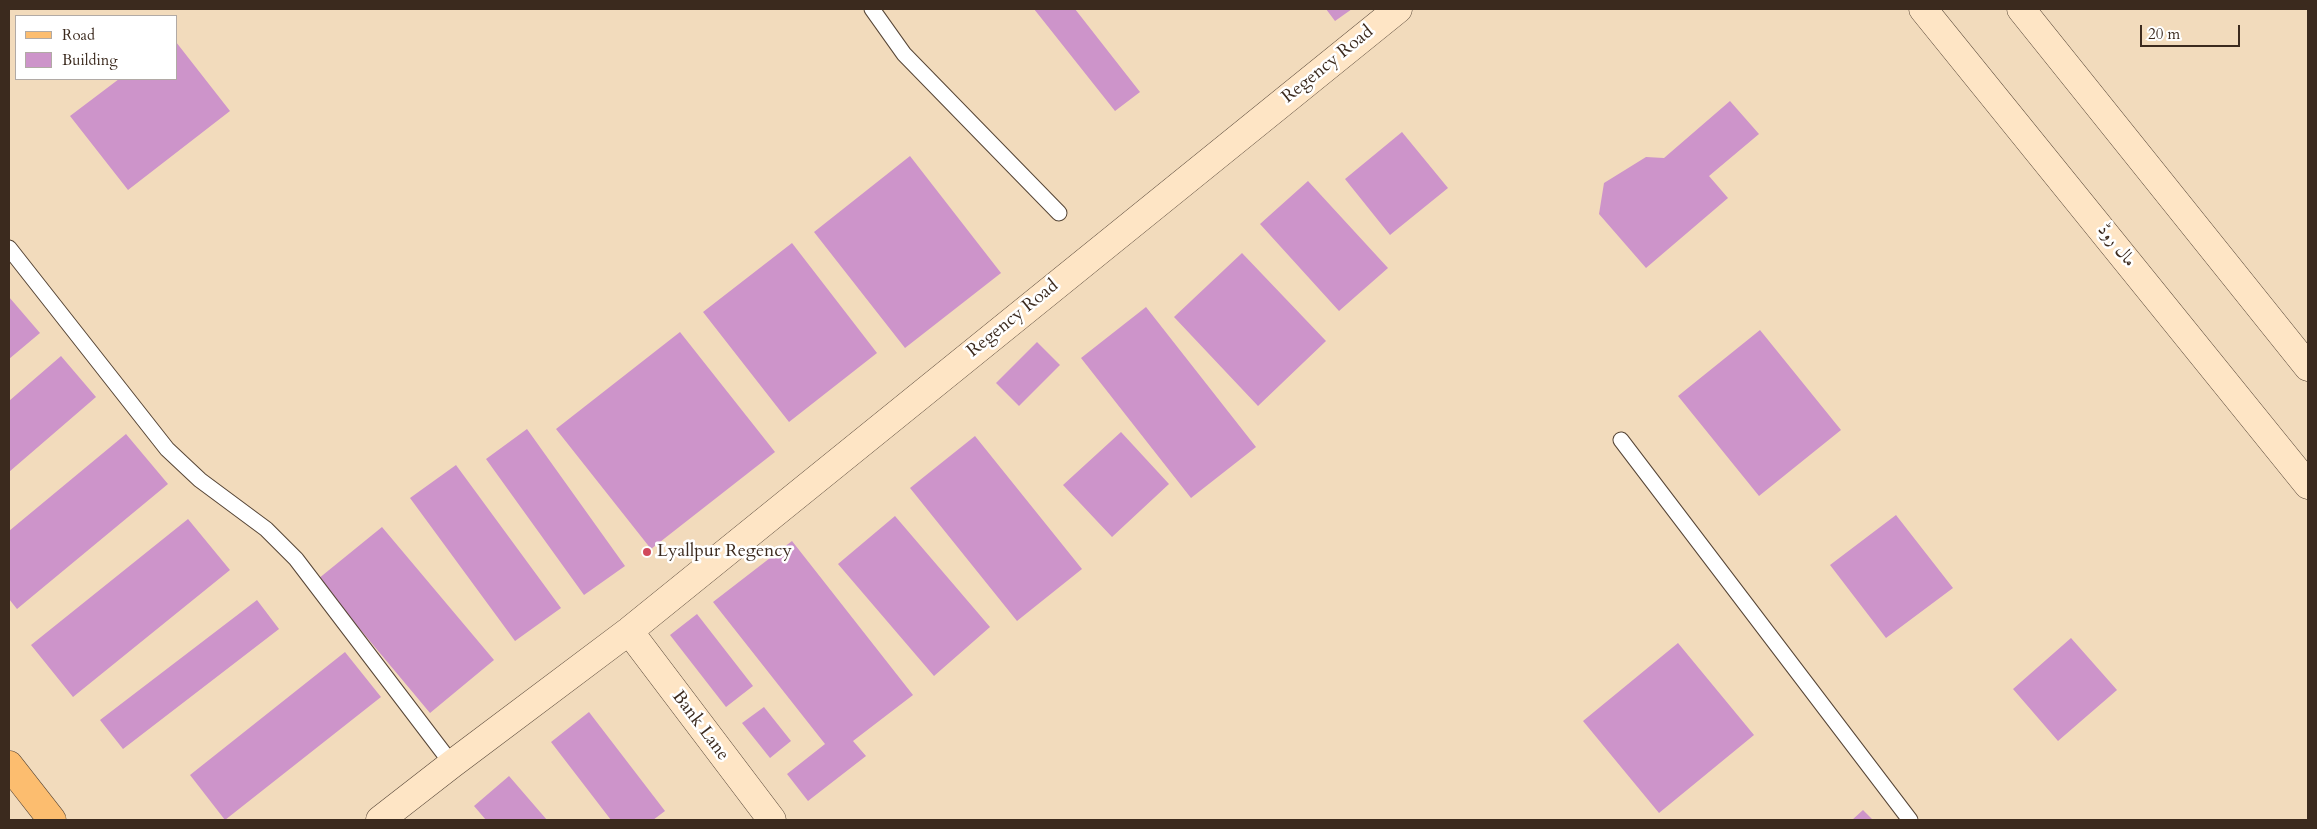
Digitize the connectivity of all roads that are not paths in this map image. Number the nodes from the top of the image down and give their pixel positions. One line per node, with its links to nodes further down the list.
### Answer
1 (872, 9): 5 (lane)
2 (1398, 9): 10 (street, Regency Road)
3 (1923, 9): 9 (street, مال روڈ)
4 (2021, 9): 7 (street)
5 (1059, 213)
6 (9, 248): 11 (lane)
7 (2308, 367)
8 (1621, 440): 16 (lane)
9 (2308, 485)
10 (629, 631): 11 (street, Regency Road); 15 (street, Bank Lane)
11 (452, 764): 14 (street, Regency Road)
12 (9, 765): 13 (main road)
13 (52, 820)
14 (380, 820)
15 (772, 820)
16 (1910, 820)

